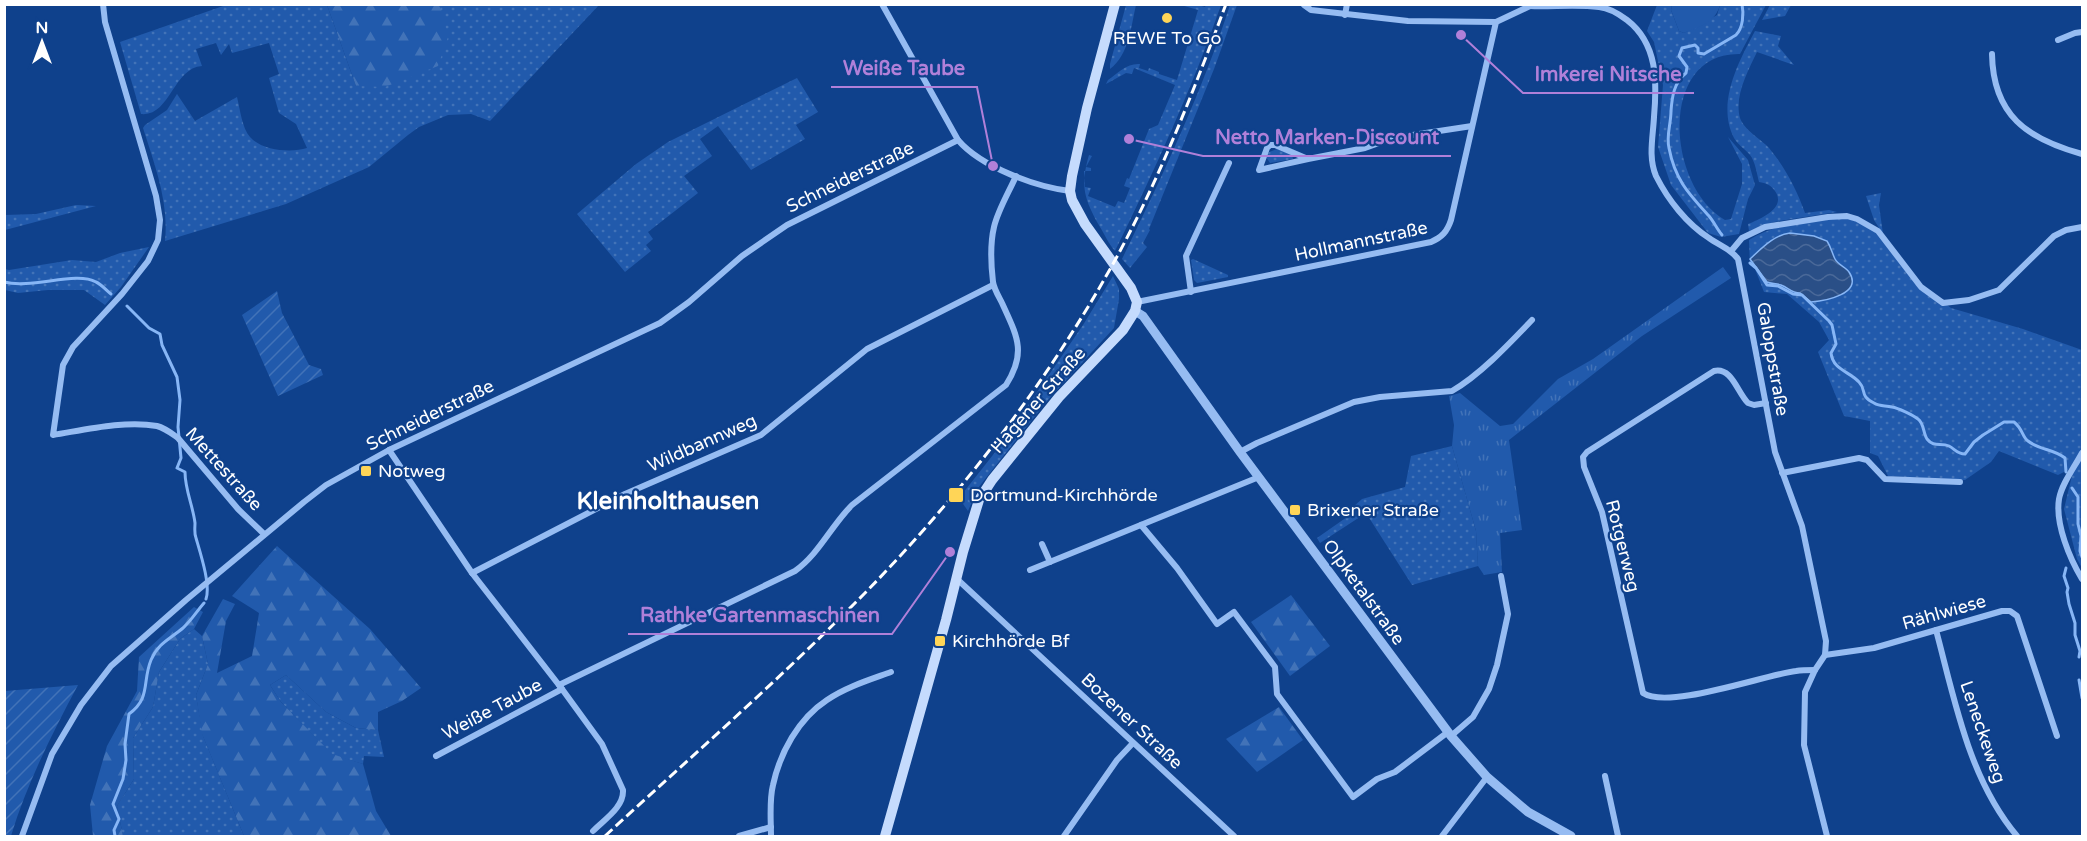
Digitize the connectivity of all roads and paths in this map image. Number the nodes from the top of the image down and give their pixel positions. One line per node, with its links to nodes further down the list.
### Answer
1 (103, 4): 33 (street, Mettestraße)
2 (882, 4): 13 (street)
3 (1115, 4): 18 (main road)
4 (1347, 4): 7 (street)
5 (1304, 5): 7 (street)
6 (1530, 5): 8 (street); 20 (street)
7 (1345, 15): 8 (street)
8 (1496, 22): 12 (street, Hollmannstraße)
9 (2082, 32): 10 (street)
10 (2058, 40)
11 (1992, 54): 14 (street)
12 (1472, 126): 15 (street); 22 (street, Hollmannstraße)
13 (958, 140): 17 (street); 26 (street, Schneiderstraße)
14 (2082, 154)
15 (1308, 159): 15 (street)
16 (1229, 163): 22 (street)
17 (1016, 176): 18 (street); 21 (street, Weiße Taube)
18 (1070, 191): 23 (main road)
19 (2082, 227): 20 (street)
20 (1732, 250): 25 (street, Galoppstraße)
21 (993, 285): 37 (street, Wildbannweg); 45 (street, Weiße Taube)
22 (1191, 292): 23 (street, Hollmannstraße)
23 (1136, 307): 27 (street, Olpketalstraße); 39 (main road, Hagener Straße)
24 (1532, 320): 27 (street)
25 (1766, 403): 29 (street, Galoppstraße); 43 (street, Rotgerweg)
26 (389, 450): 33 (street, Schneiderstraße); 37 (street)
27 (1240, 452): 30 (street, Olpketalstraße)
28 (2082, 453): 40 (street)
29 (1782, 473): 31 (street); 42 (street, Galoppstraße)
30 (1259, 477): 32 (street); 46 (street, Olpketalstraße)
31 (1960, 482)
32 (1141, 525): 35 (street); 46 (street)
33 (264, 534): 54 (street, Schneiderstraße)
34 (1042, 544): 35 (street)
35 (1050, 561): 36 (street)
36 (1030, 570)
37 (472, 573): 45 (street)
38 (1501, 576): 46 (street)
39 (957, 579): 48 (street, Bozener Straße); 57 (main road, Hagener Straße)
40 (2082, 579)
41 (1936, 630): 42 (street, Rählwiese); 47 (street, Rählwiese); 64 (street, Leneckeweg)
42 (1825, 655): 43 (street)
43 (1815, 670): 63 (street)
44 (891, 672): 52 (street)
45 (561, 687): 49 (street, Weiße Taube); 53 (street)
46 (1450, 734): 51 (street, Olpketalstraße)
47 (2057, 736)
48 (1133, 743): 58 (street); 59 (street, Bozener Straße)
49 (436, 756)
50 (1605, 776): 62 (street)
51 (1487, 777): 60 (street); 61 (street, Olpketalstraße)
52 (771, 827): 55 (street); 56 (street)
53 (593, 831)
54 (22, 837)
55 (739, 837)
56 (771, 837)
57 (885, 837)
58 (1064, 837)
59 (1234, 837)
60 (1442, 837)
61 (1572, 837)
62 (1618, 837)
63 (1827, 837)
64 (2017, 837)

